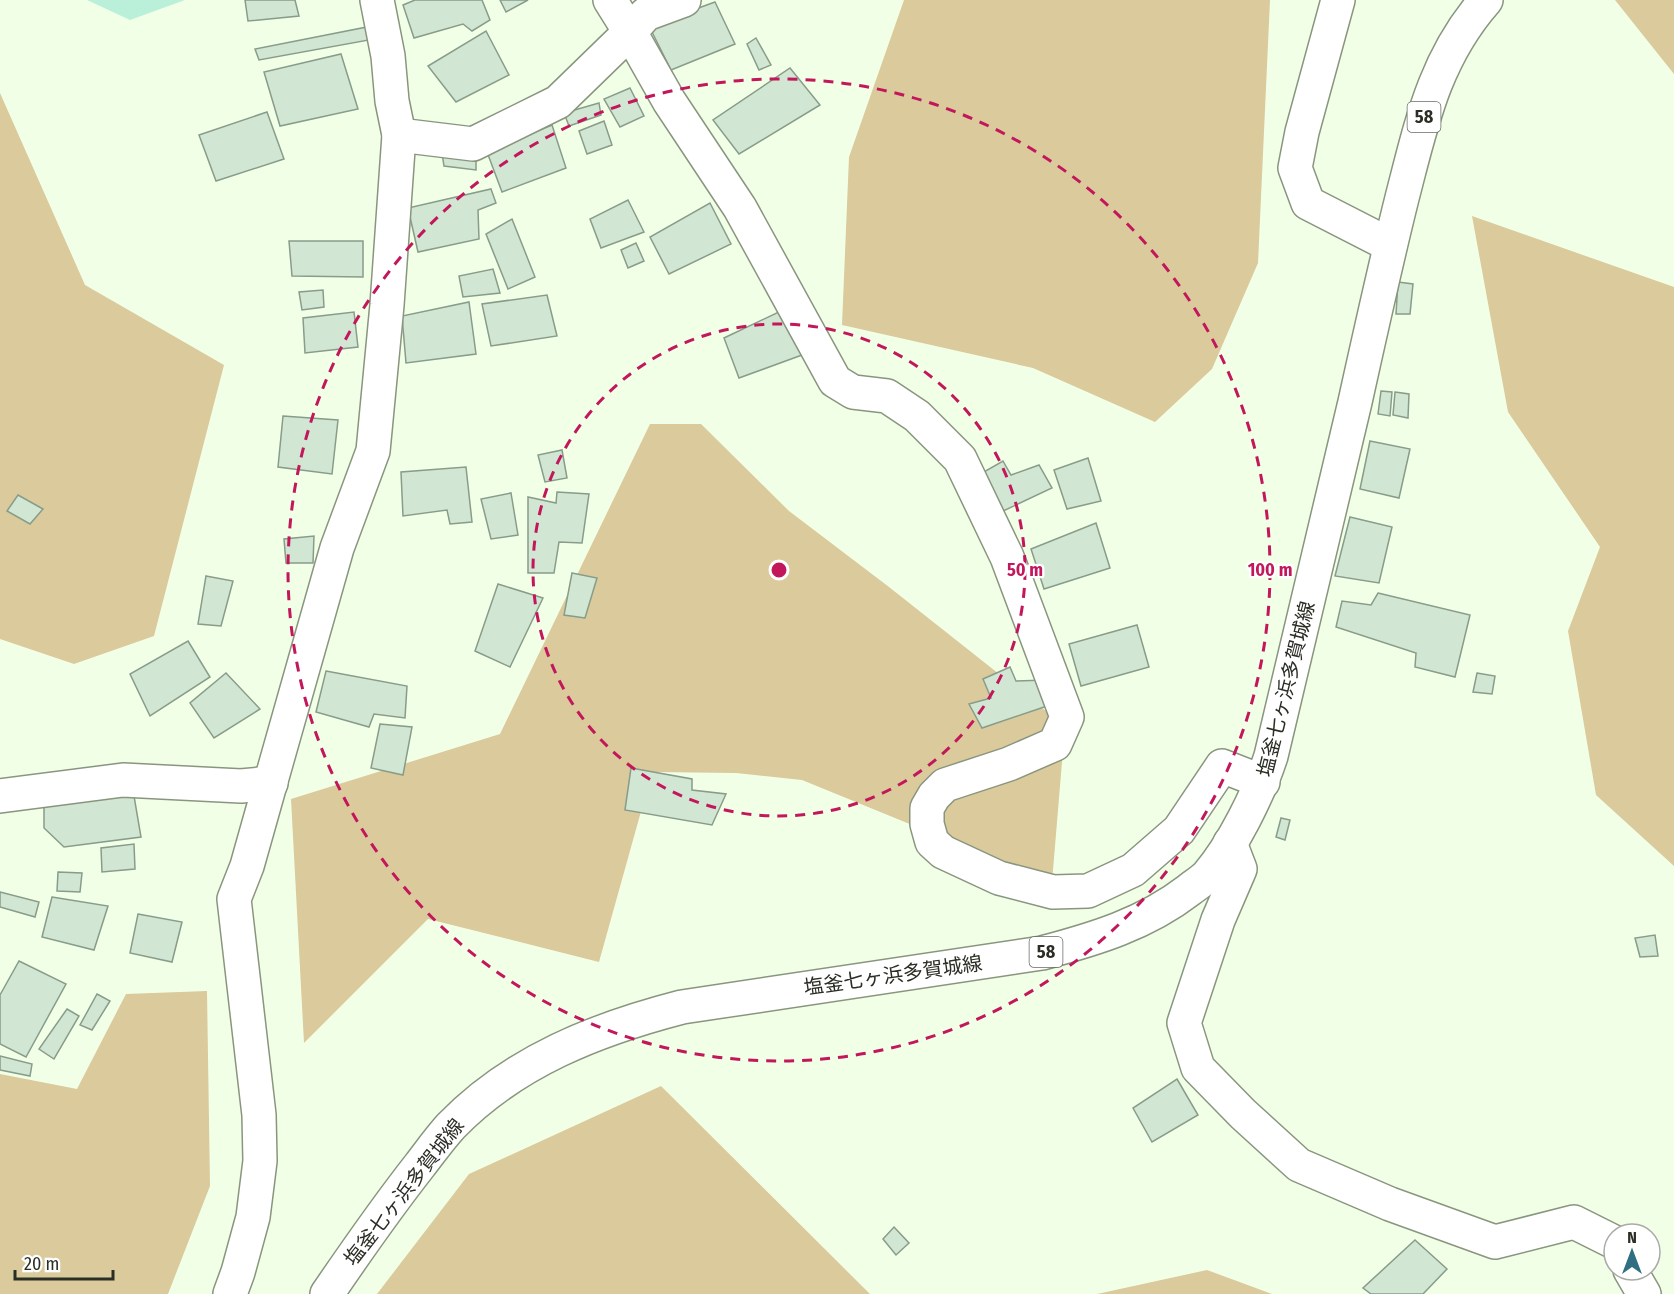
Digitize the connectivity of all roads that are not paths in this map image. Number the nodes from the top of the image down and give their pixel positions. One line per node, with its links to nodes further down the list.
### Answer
1 (377, 0): 7 (street)
2 (610, 0): 6 (street)
3 (684, 0): 6 (street)
4 (1338, 0): 8 (street)
5 (1486, 0): 8 (street, 塩釜七ヶ浜多賀城線 / 58)
6 (630, 32): 7 (street); 9 (street)
7 (399, 135): 10 (street)
8 (1390, 245): 9 (street, 塩釜七ヶ浜多賀城線 / 58)
9 (1263, 782): 12 (street, 塩釜七ヶ浜多賀城線 / 58)
10 (271, 783): 11 (street); 14 (street)
11 (0, 796)
12 (1230, 843): 13 (street); 15 (street, 塩釜七ヶ浜多賀城線 / 58)
13 (1602, 1236)
14 (230, 1294)
15 (327, 1294)

